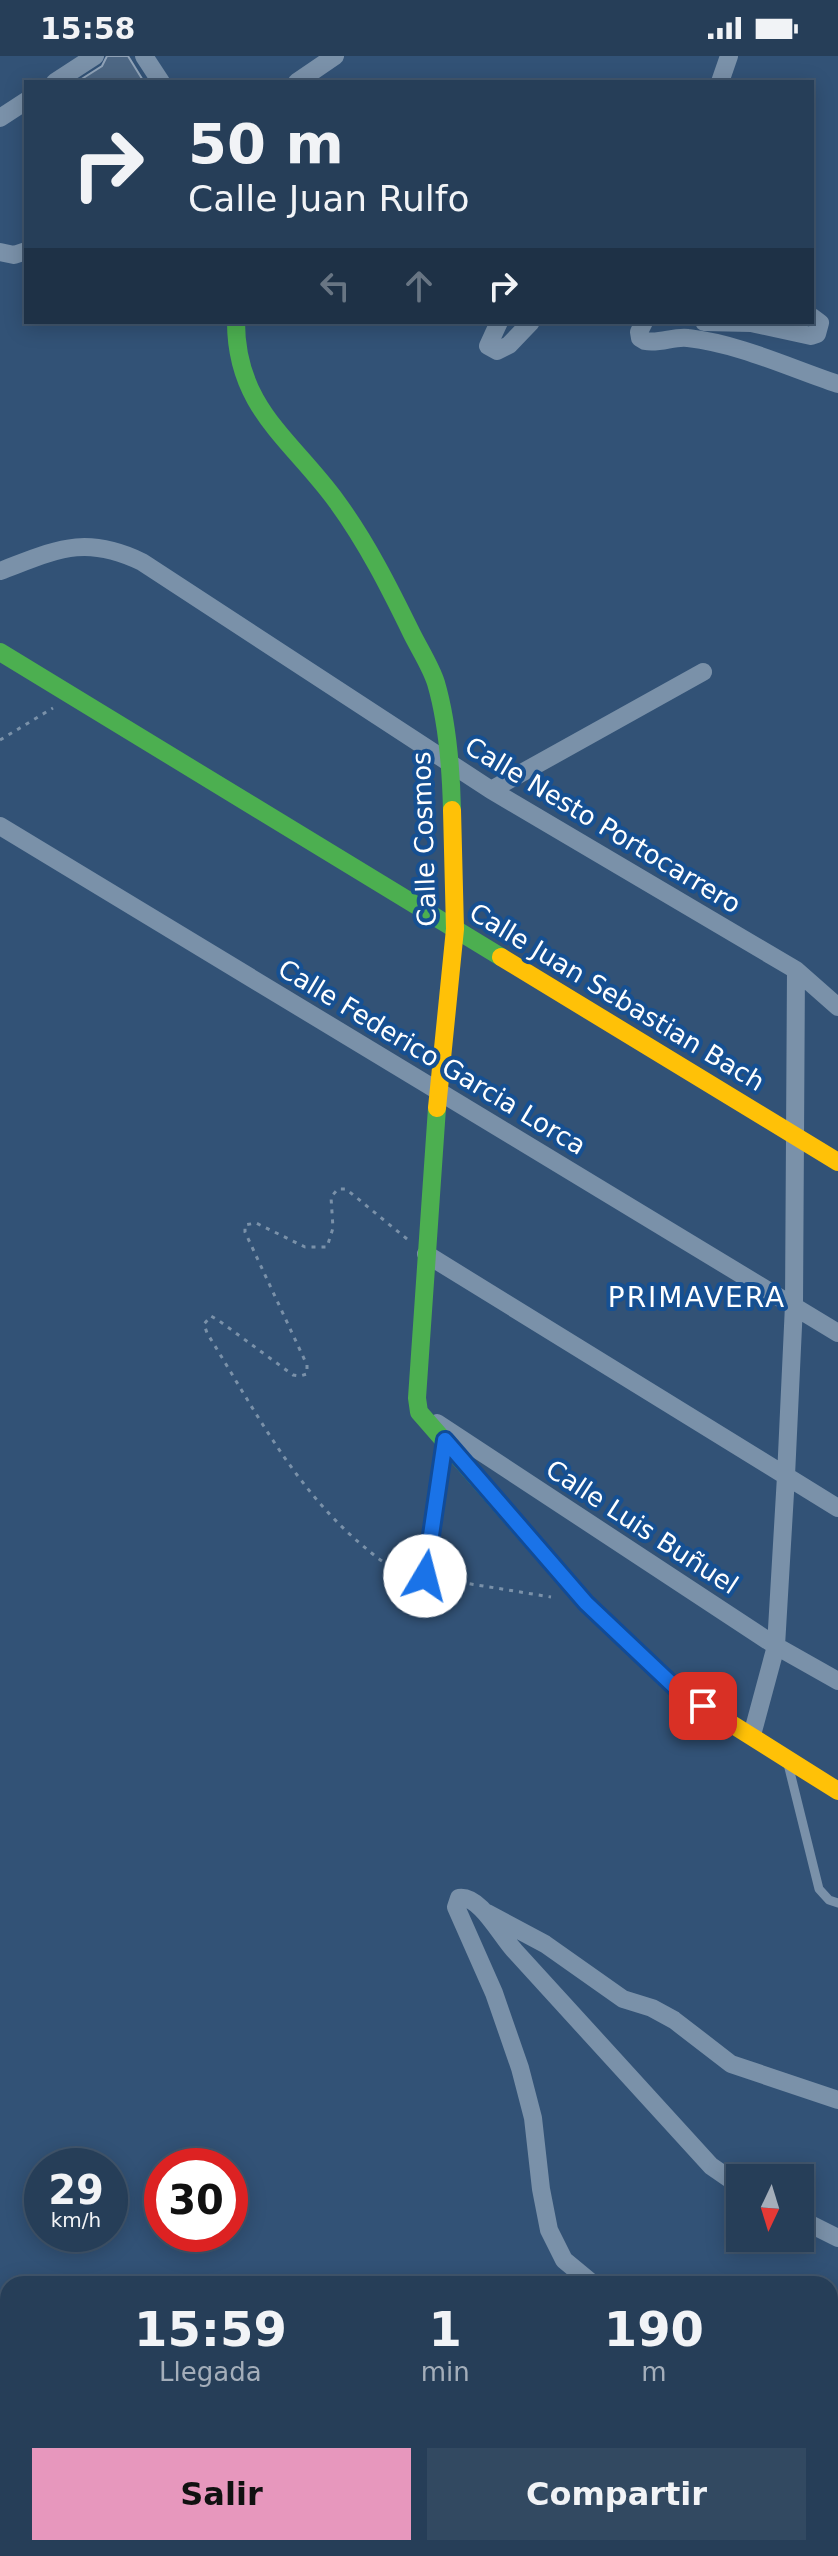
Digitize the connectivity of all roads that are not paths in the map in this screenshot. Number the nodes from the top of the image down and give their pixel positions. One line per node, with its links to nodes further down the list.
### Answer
1 (95, 56): 5 (street)
2 (144, 56): 6 (street)
3 (335, 56): 7 (street)
4 (729, 56): 8 (street)
5 (58, 80)
6 (160, 80)
7 (300, 80)
8 (721, 80)
9 (24, 102): 10 (street)
10 (0, 118)
11 (0, 252): 12 (street)
12 (24, 252)
13 (814, 318): 18 (street)
14 (236, 324): 23 (street, Calle Cosmos)
15 (498, 324): 16 (street)
16 (529, 324)
17 (643, 324): 19 (street)
18 (756, 324)
19 (838, 384)
20 (0, 571): 23 (street, Calle Nesto Portocarrero)
21 (0, 652): 26 (street, Calle Juan Sebastian Bach)
22 (703, 672): 24 (street)
23 (451, 764): 24 (street, Calle Nesto Portocarrero); 26 (street, Calle Cosmos)
24 (491, 790): 27 (street, Calle Nesto Portocarrero)
25 (0, 826): 29 (street, Calle Federico Garcia Lorca)
26 (455, 929): 29 (street, Calle Cosmos); 30 (street, Calle Juan Sebastian Bach)
27 (796, 970): 28 (street, Calle Nesto Portocarrero); 30 (street)
28 (838, 1007)
29 (438, 1089): 32 (street, Calle Cosmos); 33 (street, Calle Federico Garcia Lorca)
30 (793, 1134): 31 (street, Calle Juan Sebastian Bach); 33 (street)
31 (838, 1162)
32 (426, 1254): 35 (street, Calle Cosmos); 37 (street)
33 (794, 1305): 34 (street, Calle Federico Garcia Lorca); 37 (street)
34 (838, 1333)
35 (419, 1412): 36 (street); 40 (street, Calle Luis Buñuel)
36 (445, 1440): 39 (street); 42 (street)
37 (786, 1476): 38 (street); 40 (street)
38 (838, 1508)
39 (425, 1576)
40 (776, 1646): 41 (street, Calle Luis Buñuel); 42 (street)
41 (838, 1681)
42 (752, 1735): 43 (street)
43 (786, 1757): 44 (street); 45 (lane)
44 (838, 1791)
45 (838, 1903)
46 (483, 1910): 47 (street); 48 (street); 51 (street)
47 (838, 2100)
48 (726, 2176)
49 (814, 2226): 50 (street)
50 (836, 2238)
51 (583, 2276)

